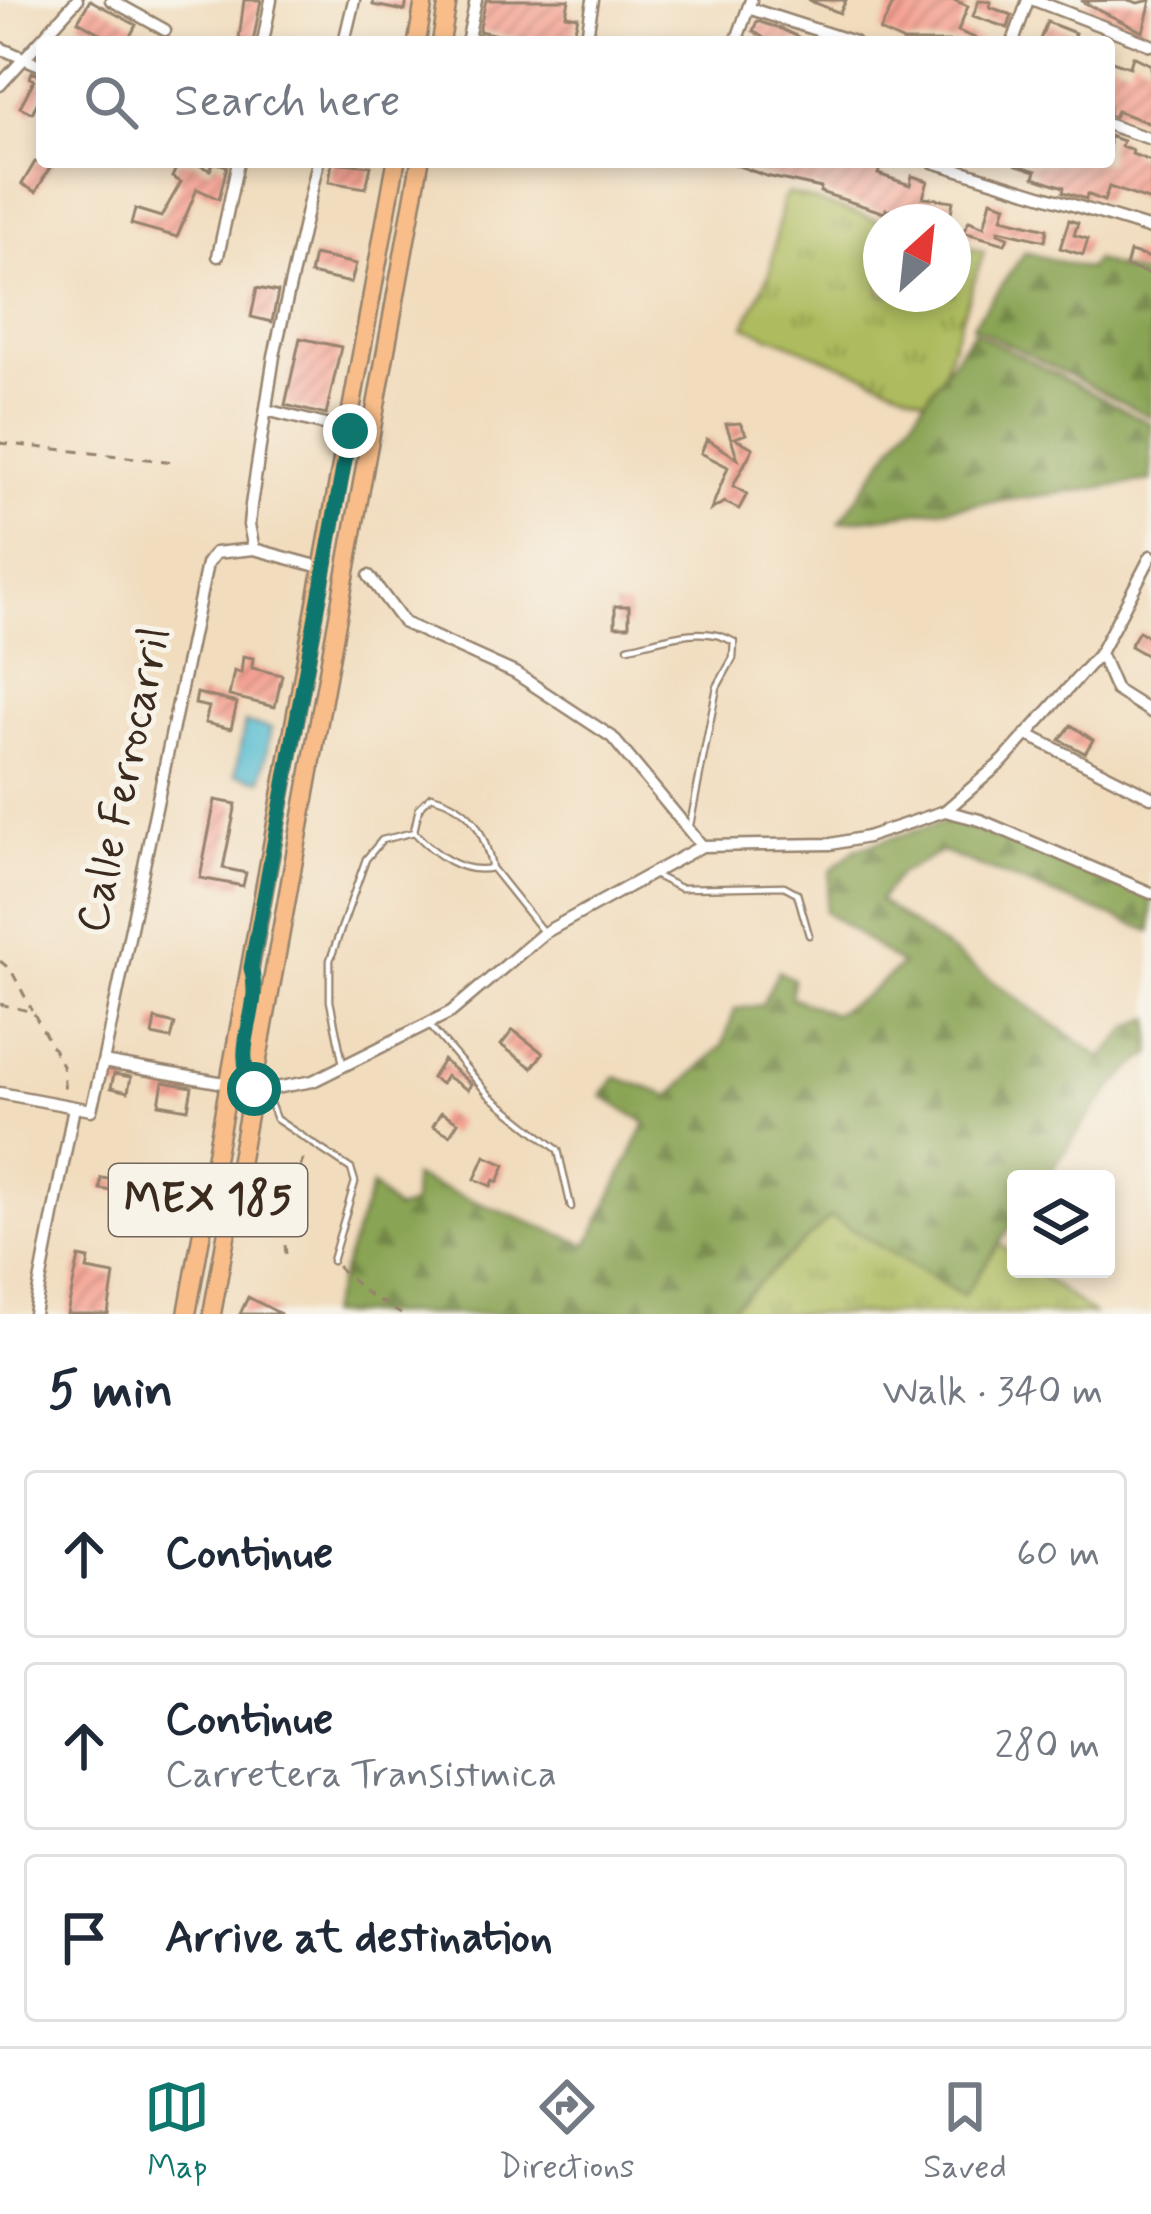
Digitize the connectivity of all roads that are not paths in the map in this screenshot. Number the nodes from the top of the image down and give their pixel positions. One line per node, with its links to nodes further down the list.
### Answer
1 (77, 0): 12 (street)
2 (111, 0): 11 (street)
3 (271, 0): 13 (street)
4 (354, 0): 14 (street)
5 (424, 0): 15 (main road)
6 (448, 0): 16 (main road)
7 (476, 0): 17 (street)
8 (593, 0): 18 (street)
9 (1031, 0): 21 (street); 23 (street)
10 (749, 4): 19 (street); 20 (street)
11 (165, 30)
12 (42, 36)
13 (264, 36)
14 (345, 36)
15 (418, 36)
16 (442, 36)
17 (468, 36)
18 (587, 36)
19 (738, 36)
20 (837, 36)
21 (1016, 36)
22 (36, 42): 25 (street)
23 (1151, 44)
24 (0, 48): 25 (street)
25 (22, 56): 26 (street); 27 (street)
26 (36, 63)
27 (0, 85)
28 (1115, 126): 29 (street)
29 (1151, 139)
30 (236, 168): 36 (street)
31 (317, 168): 37 (street)
32 (395, 168): 38 (main road, MEX 185)
33 (419, 168): 62 (main road, MEX 185)
34 (975, 168): 35 (street)
35 (1151, 230)
36 (218, 256)
37 (266, 410): 38 (street); 39 (street)
38 (350, 431): 57 (main road, MEX 185)
39 (254, 549): 41 (street); 59 (street, Calle Ferrocarril)
40 (1151, 556): 44 (street)
41 (313, 565)
42 (369, 575): 50 (street)
43 (628, 646): 50 (lane)
44 (1100, 653): 45 (street); 46 (street)
45 (1151, 712)
46 (1026, 734): 47 (street); 48 (street)
47 (1151, 797)
48 (945, 811): 51 (street); 54 (street)
49 (415, 832): 52 (lane); 52 (lane); 60 (lane)
50 (688, 833): 51 (street)
51 (702, 846): 53 (street)
52 (492, 868): 55 (lane)
53 (651, 873): 55 (street); 56 (lane)
54 (1151, 893)
55 (544, 933): 58 (street)
56 (809, 935)
57 (251, 968): 61 (main road, MEX 185); 62 (main road)
58 (427, 1022): 60 (street); 65 (lane)
59 (103, 1062): 61 (street); 64 (street)
60 (343, 1065): 62 (street)
61 (229, 1085): 62 (street); 66 (main road); 69 (main road, MEX 185)
62 (260, 1089): 66 (main road, MEX 185); 67 (lane)
63 (0, 1093): 64 (street)
64 (70, 1106): 68 (street)
65 (571, 1207)
66 (230, 1224): 70 (main road, MEX 185)
67 (332, 1261)
68 (34, 1314)
69 (187, 1314)
70 (212, 1314)

